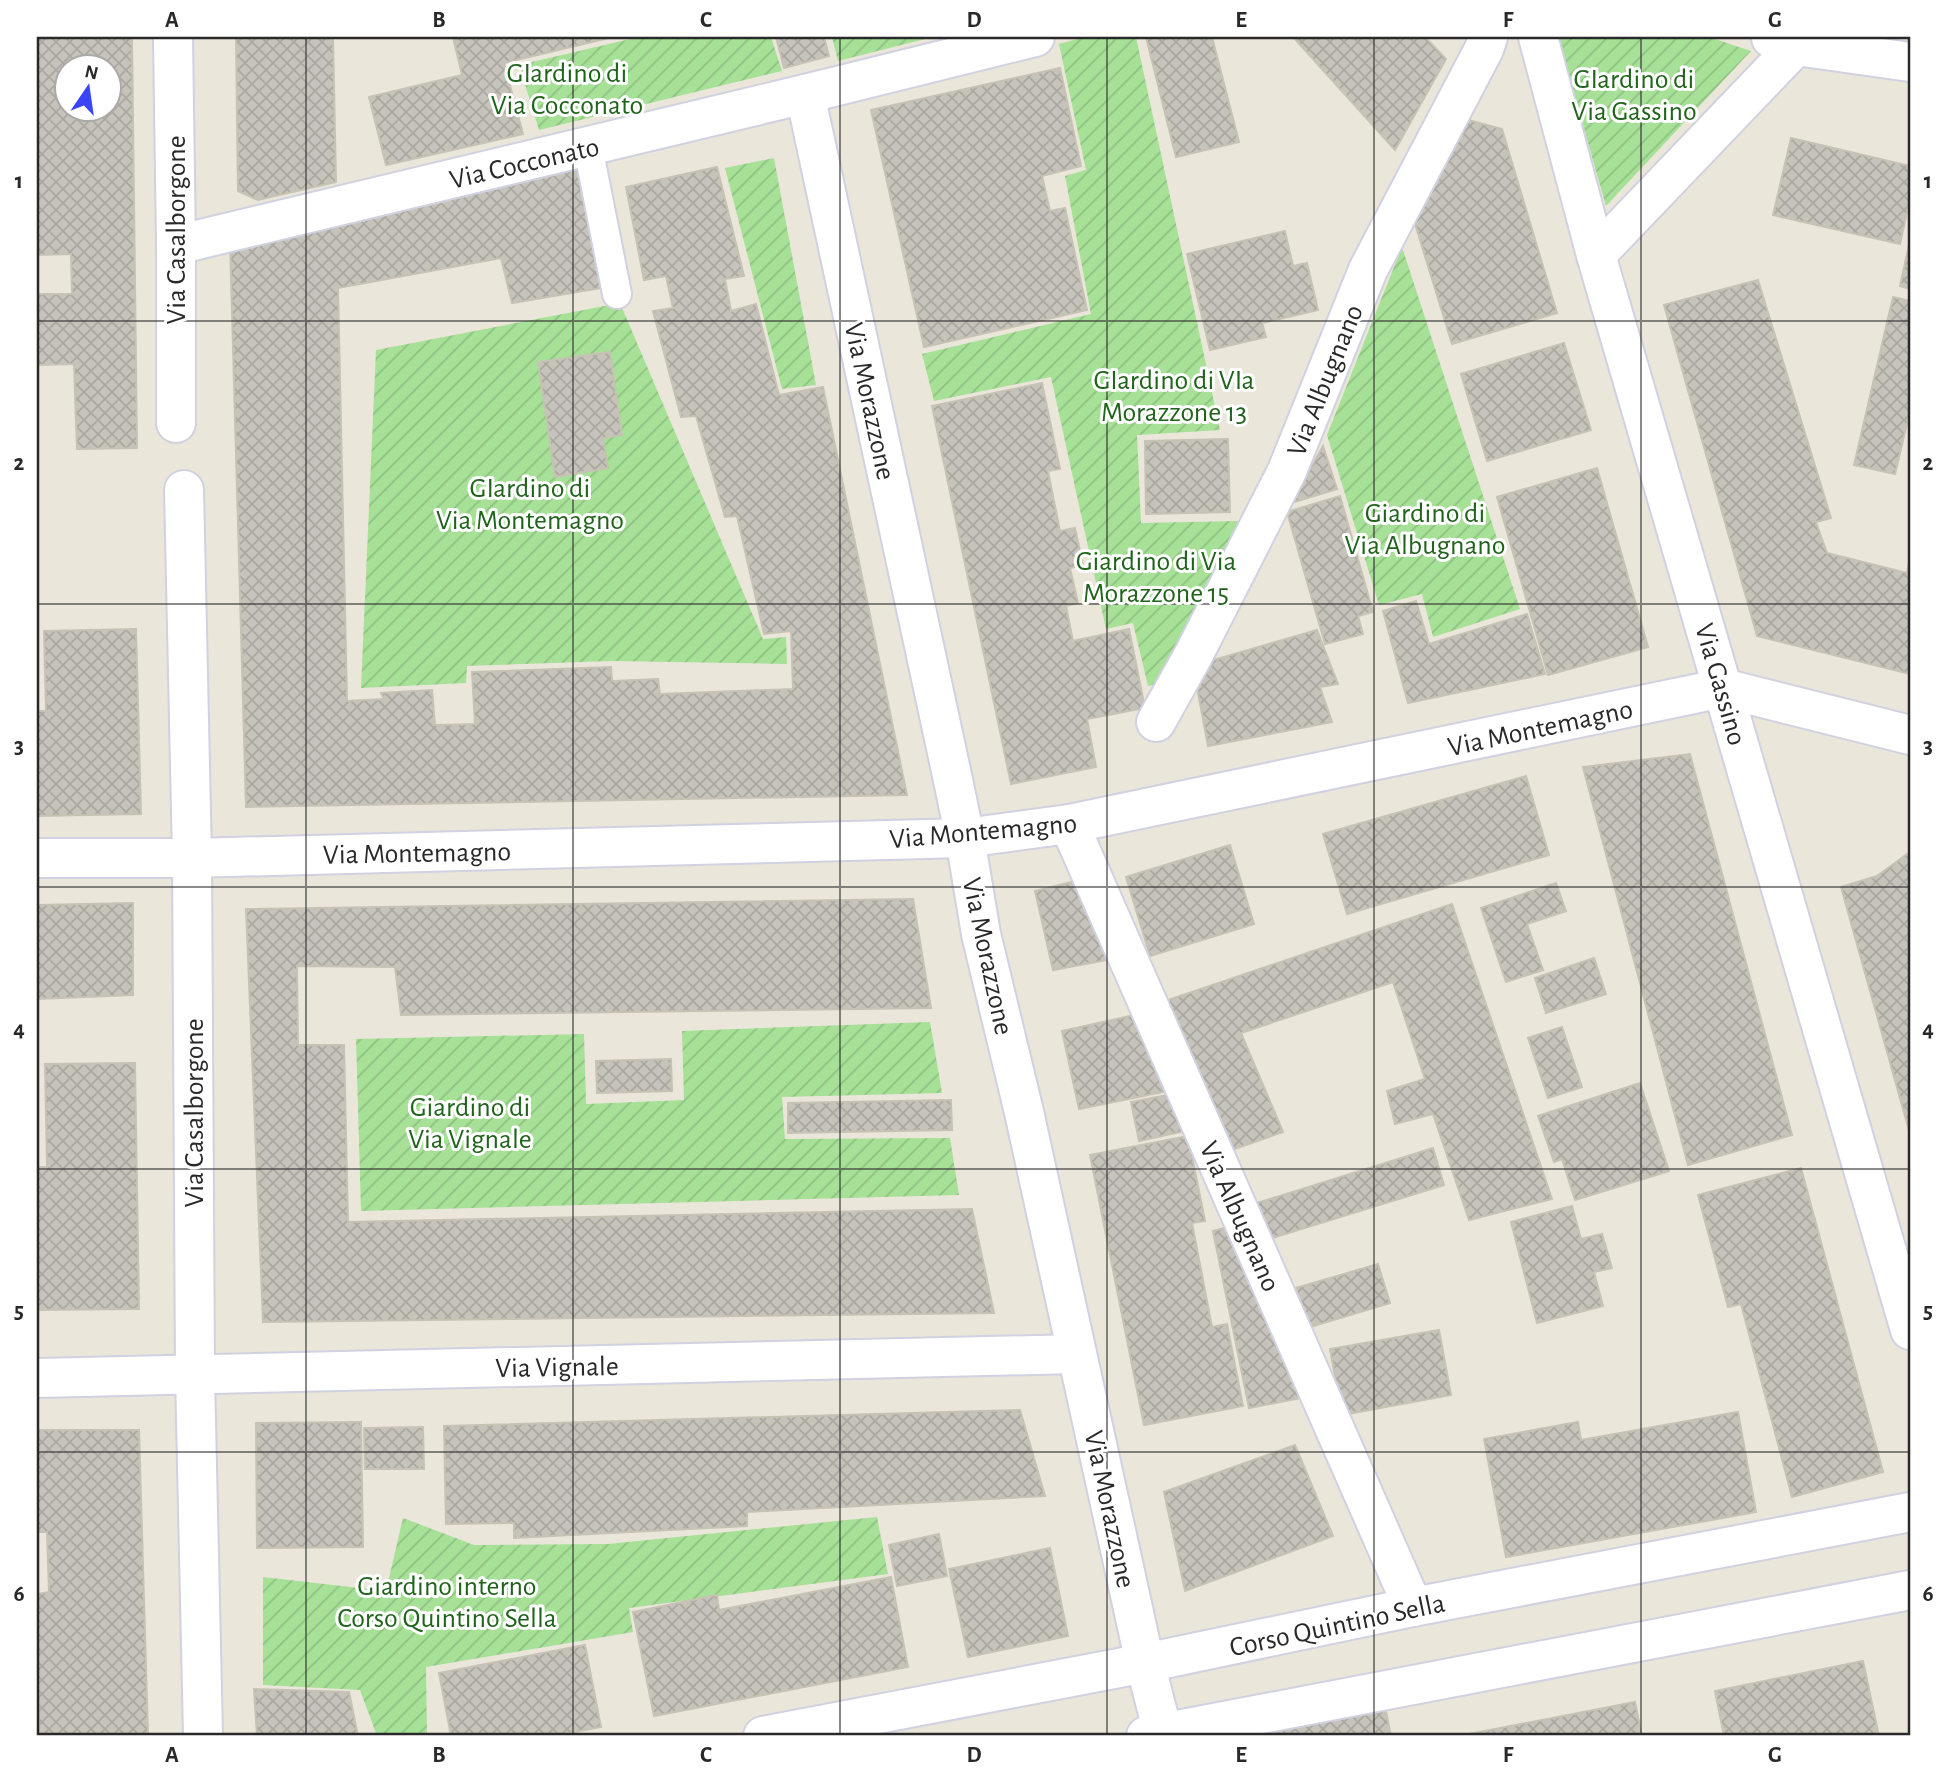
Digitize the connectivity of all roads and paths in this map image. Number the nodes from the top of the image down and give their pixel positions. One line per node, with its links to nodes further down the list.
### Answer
1 (173, 37): 9 (street, Via Casalborgone)
2 (1035, 37): 7 (street, Via Cocconato)
3 (1488, 37): 15 (street, Via Albugnano)
4 (1538, 37): 10 (street, Via Gassino)
5 (1782, 41): 6 (street); 10 (street)
6 (1910, 62)
7 (805, 94): 8 (street, Via Cocconato); 18 (street, Via Morazzone)
8 (588, 146): 9 (street, Via Cocconato); 11 (lane)
9 (176, 245): 12 (street, Via Casalborgone)
10 (1596, 255): 14 (street, Via Gassino)
11 (617, 294)
12 (176, 423)
13 (184, 490): 20 (street, Via Casalborgone)
14 (1723, 688): 16 (street, Via Montemagno); 17 (street, Via Montemagno); 21 (street, Via Gassino)
15 (1156, 722)
16 (1910, 735)
17 (1069, 824): 18 (street, Via Montemagno); 27 (street, Via Albugnano)
18 (965, 838): 20 (street, Via Montemagno); 22 (street, Via Morazzone)
19 (37, 858): 20 (street, Via Montemagno)
20 (192, 858): 23 (street, Via Casalborgone)
21 (1910, 1330)
22 (1077, 1354): 23 (street, Via Vignale); 28 (street, Via Morazzone)
23 (195, 1375): 24 (street, Via Vignale); 30 (street, Via Casalborgone)
24 (37, 1378)
25 (1910, 1512): 27 (street, Corso Quintino Sella)
26 (1910, 1590): 29 (street)
27 (1413, 1607): 28 (street, Corso Quintino Sella)
28 (1145, 1663): 29 (street, Via Morazzone); 31 (street, Corso Quintino Sella)
29 (1154, 1735)
30 (203, 1736)
31 (763, 1736)

